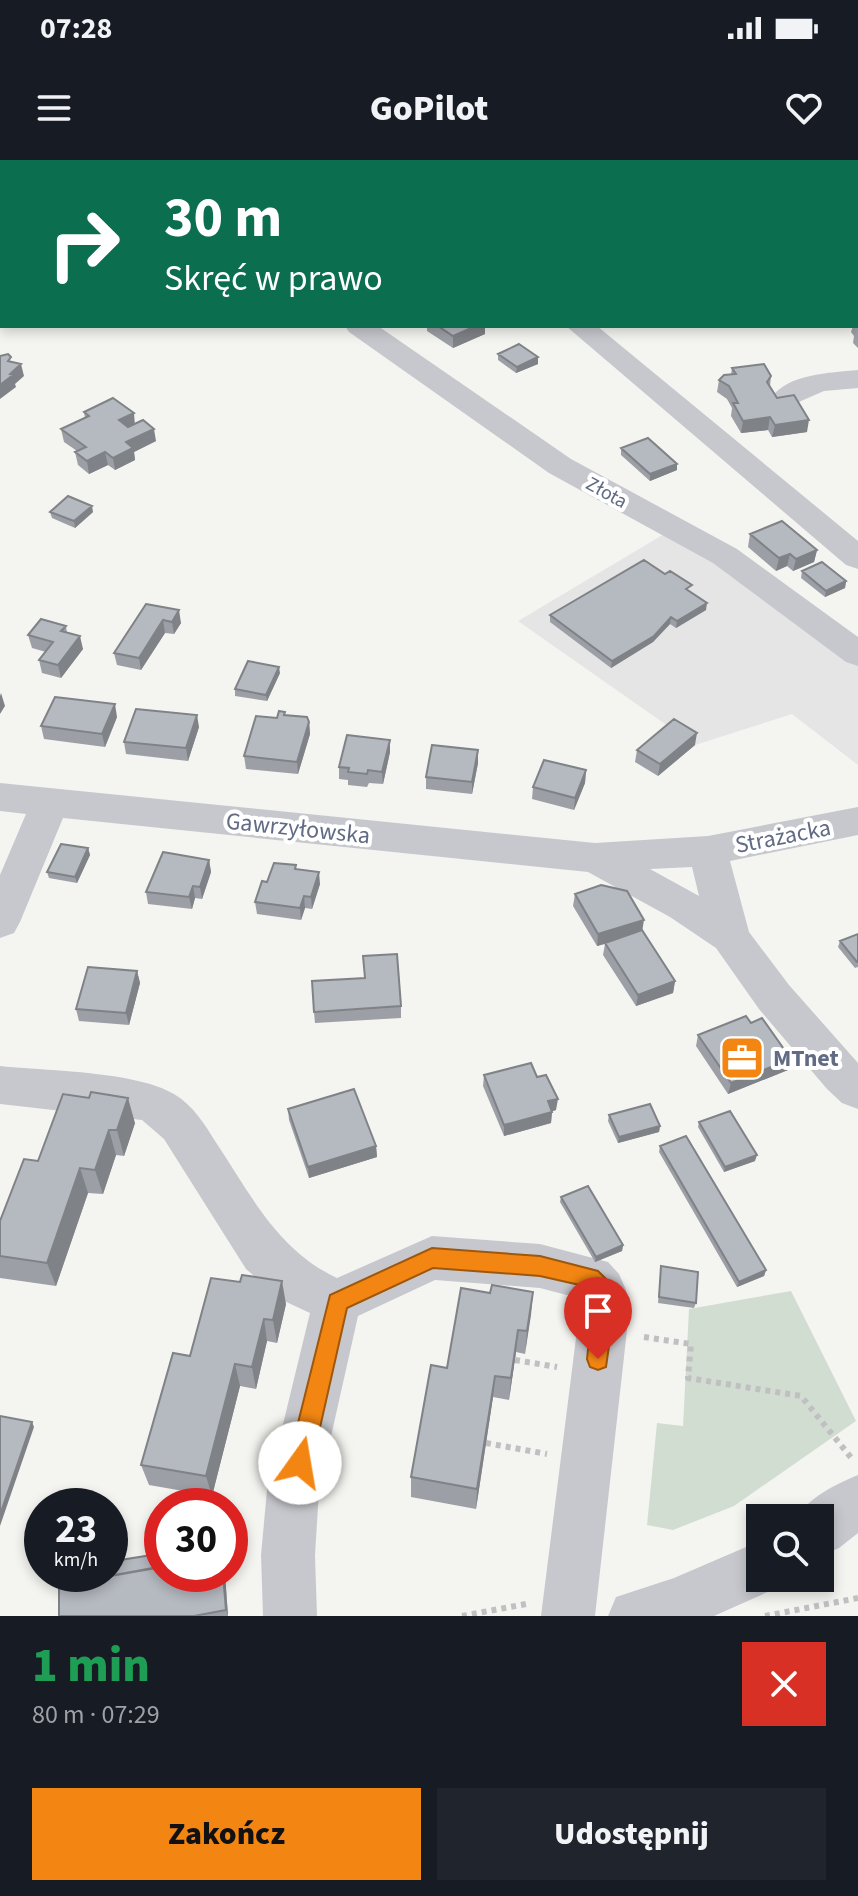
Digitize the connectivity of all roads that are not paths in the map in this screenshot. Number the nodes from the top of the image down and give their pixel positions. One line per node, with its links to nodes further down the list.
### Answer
1 (362, 328): 6 (street, Złota)
2 (582, 328): 5 (street)
3 (858, 379): 4 (street)
4 (785, 399)
5 (858, 558)
6 (858, 654)
7 (0, 797): 8 (street, Gawrzyłowska)
8 (50, 803): 11 (street, Gawrzyłowska); 12 (street)
9 (858, 821): 10 (street, Strażacka)
10 (708, 851): 11 (street, Gawrzyłowska); 13 (street, Gawrzyłowska)
11 (595, 858): 13 (street, Gawrzyłowska)
12 (0, 922)
13 (730, 937): 15 (street, Gawrzyłowska)
14 (0, 1085): 16 (street)
15 (858, 1090)
16 (337, 1302): 20 (street); 21 (street)
17 (857, 1482): 18 (street)
18 (834, 1511)
19 (746, 1574): 22 (street)
20 (290, 1616)
21 (568, 1616)
22 (635, 1616)

